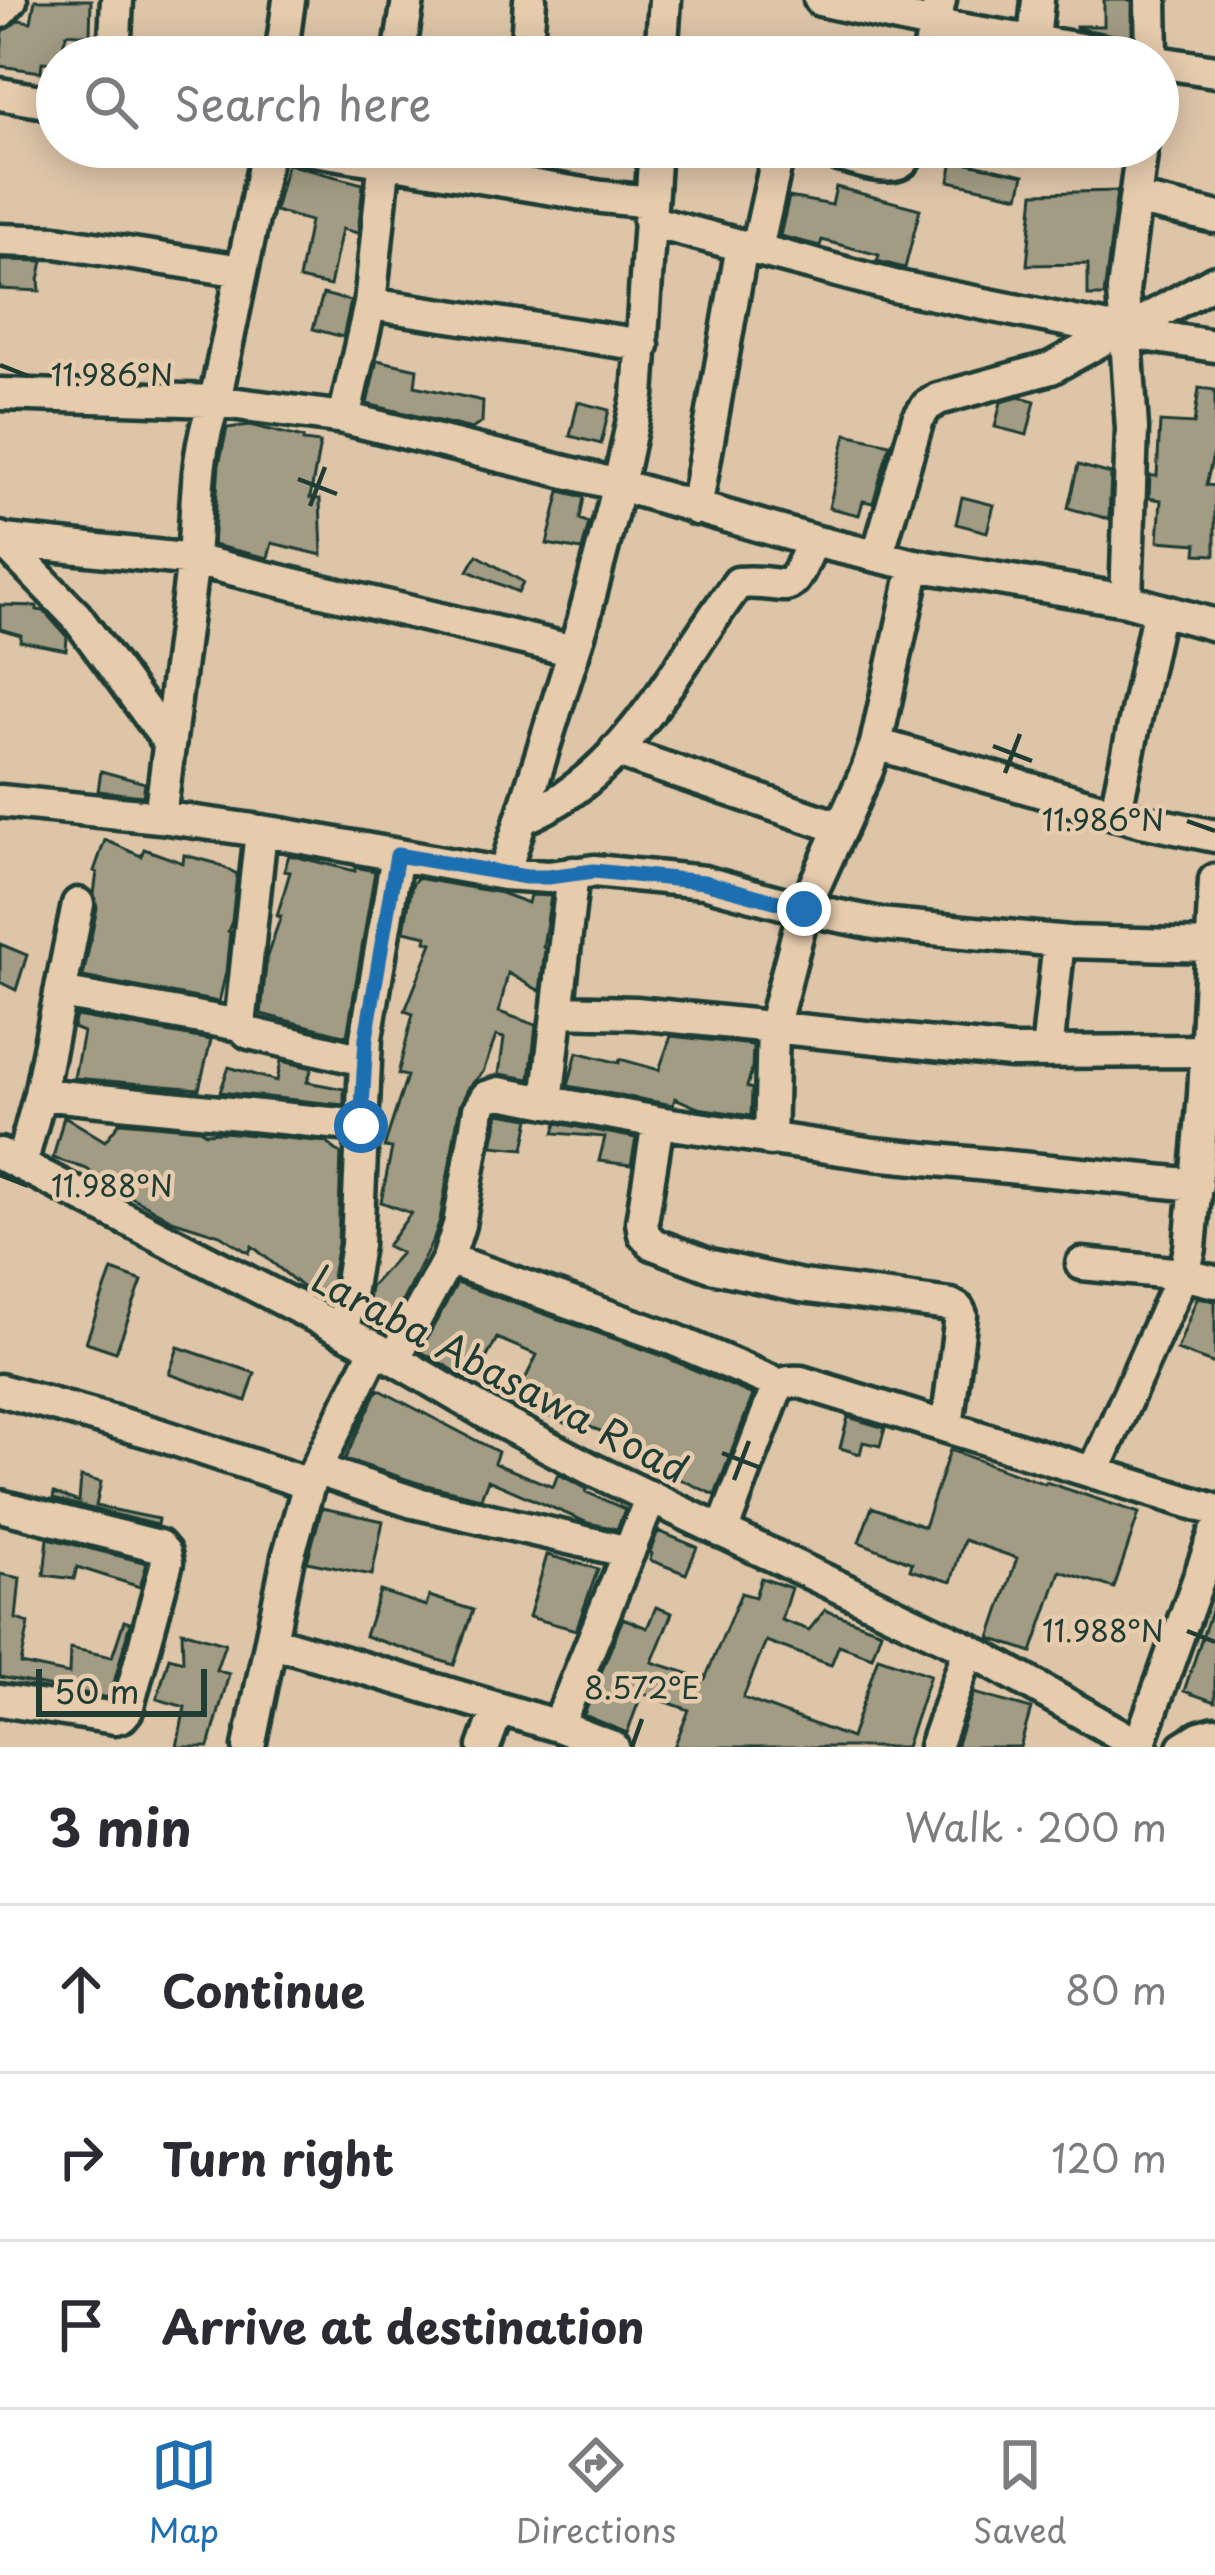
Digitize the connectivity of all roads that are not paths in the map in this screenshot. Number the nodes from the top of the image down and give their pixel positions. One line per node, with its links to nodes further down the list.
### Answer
1 (10, 0): 10 (street)
2 (117, 0): 12 (street)
3 (289, 0): 13 (street)
4 (408, 0): 14 (street)
5 (530, 0): 15 (street)
6 (665, 0): 16 (street)
7 (820, 0): 11 (street)
8 (1038, 0): 18 (street)
9 (1151, 0): 19 (street)
10 (0, 12)
11 (937, 13): 17 (street)
12 (115, 36)
13 (284, 36)
14 (402, 36)
15 (527, 36)
16 (663, 36)
17 (1017, 36)
18 (1034, 36)
19 (1153, 36)
20 (1179, 64): 21 (street)
21 (1215, 71)
22 (0, 94): 23 (street)
23 (36, 100)
24 (264, 168): 35 (street)
25 (384, 168): 37 (street)
26 (452, 168): 31 (street)
27 (653, 168): 31 (street)
28 (774, 168): 34 (street)
29 (1140, 168): 30 (street)
30 (1136, 200): 32 (street); 38 (street)
31 (650, 212): 34 (street); 39 (street)
32 (1215, 217)
33 (0, 240): 35 (street)
34 (750, 247): 38 (street); 45 (street)
35 (242, 272): 42 (street)
36 (1215, 281): 38 (street)
37 (370, 304): 39 (street); 43 (street)
38 (1121, 331): 40 (street); 48 (street); 51 (street)
39 (643, 345): 44 (street)
40 (1215, 346)
41 (0, 394): 42 (street)
42 (215, 401): 43 (street); 49 (street)
43 (344, 418): 44 (street)
44 (619, 484): 45 (street); 54 (street)
45 (696, 509): 47 (street)
46 (2, 539): 49 (street); 55 (street)
47 (813, 541): 48 (street); 57 (street)
48 (878, 554): 50 (street)
49 (193, 560): 54 (street); 55 (street)
50 (915, 565): 51 (street); 56 (street)
51 (1126, 600): 52 (street)
52 (1159, 609): 53 (street); 59 (street)
53 (1215, 625)
54 (574, 651): 61 (street)
55 (169, 743): 60 (street)
56 (876, 744): 59 (street); 62 (street)
57 (615, 751): 61 (street); 62 (street)
58 (0, 801): 60 (street)
59 (1115, 814): 64 (street)
60 (160, 818): 63 (street)
61 (521, 819): 67 (street)
62 (841, 828): 70 (street)
63 (261, 831): 65 (street); 75 (street)
64 (1215, 836)
65 (397, 855): 67 (street); 79 (street)
66 (573, 873): 67 (street); 70 (street); 74 (street)
67 (504, 874)
68 (1215, 880): 72 (street)
69 (78, 904): 73 (street)
70 (804, 909): 71 (street); 76 (street)
71 (1059, 941): 72 (street); 78 (street)
72 (1210, 946): 77 (street)
73 (60, 993): 75 (street); 80 (street)
74 (558, 1011): 76 (street); 82 (street)
75 (240, 1024): 79 (street)
76 (773, 1028): 78 (street); 85 (street)
77 (1206, 1051): 78 (street); 81 (street)
78 (1047, 1052)
79 (364, 1060): 84 (street)
80 (40, 1094): 84 (street); 86 (street)
81 (1209, 1095): 87 (street)
82 (547, 1102): 83 (street); 88 (street)
83 (658, 1122): 85 (street); 96 (street)
84 (361, 1126): 92 (street)
85 (770, 1140): 87 (street)
86 (6, 1164): 92 (street, Laraba Abasawa Road)
87 (1197, 1185): 90 (street)
88 (448, 1259): 93 (street); 94 (street)
89 (1082, 1264): 90 (street)
90 (1182, 1274): 91 (street); 97 (street)
91 (1215, 1282)
92 (343, 1331): 93 (street, Laraba Abasawa Road)
93 (386, 1354): 98 (street); 99 (street, Laraba Abasawa Road)
94 (780, 1384): 96 (street); 102 (street)
95 (0, 1390): 98 (street)
96 (947, 1427): 97 (street)
97 (1094, 1472): 101 (street)
98 (314, 1477): 104 (street); 105 (street)
99 (651, 1497): 102 (street, Laraba Abasawa Road); 104 (street)
100 (0, 1506): 107 (street)
101 (1215, 1510)
102 (722, 1532): 106 (street, Laraba Abasawa Road)
103 (1215, 1533): 111 (street)
104 (628, 1552): 109 (street)
105 (271, 1641): 108 (street); 112 (street)
106 (969, 1649): 111 (street, Laraba Abasawa Road); 115 (street)
107 (0, 1700)
108 (498, 1709): 109 (street); 113 (street)
109 (558, 1726): 114 (street)
110 (1215, 1732): 116 (street)
111 (1141, 1746)
112 (249, 1747)
113 (484, 1747)
114 (614, 1747)
115 (935, 1747)
116 (1184, 1747)

